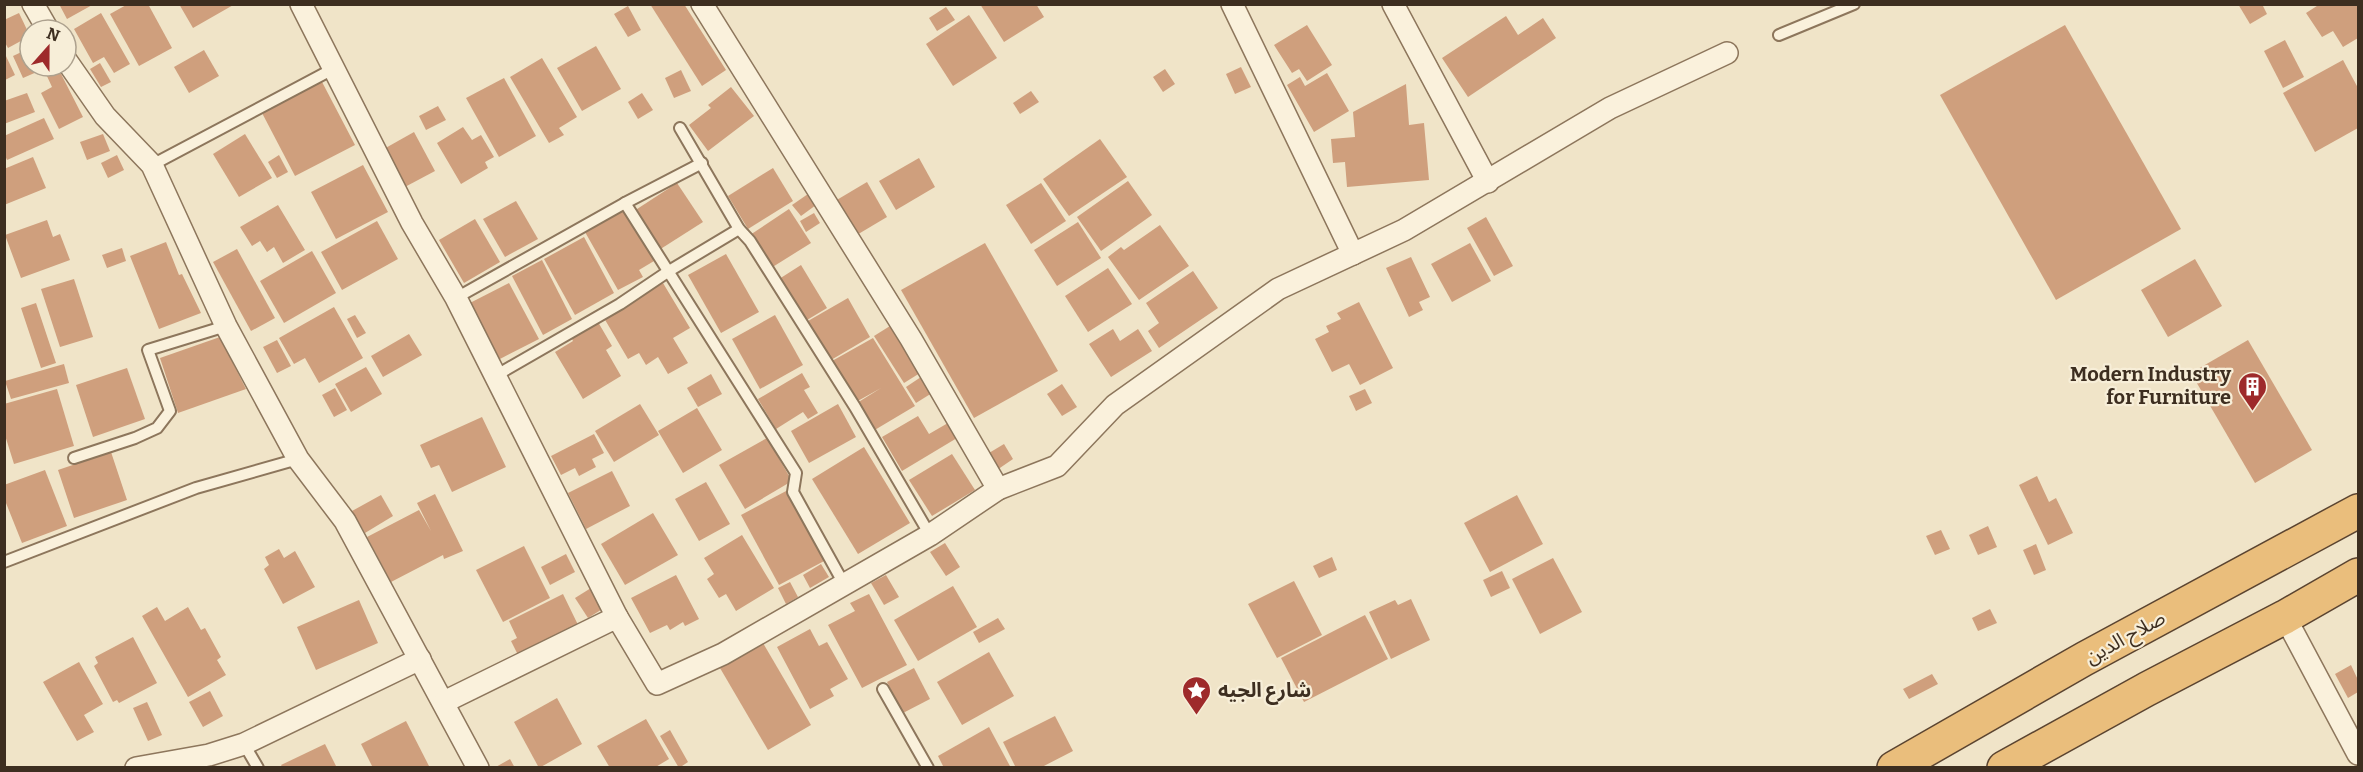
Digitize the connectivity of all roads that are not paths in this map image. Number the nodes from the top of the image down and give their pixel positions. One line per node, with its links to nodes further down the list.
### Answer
1 (33, 4): 7 (street)
2 (301, 4): 10 (street)
3 (702, 4): 25 (street)
4 (1232, 4): 18 (street)
5 (1393, 4): 15 (street)
6 (1854, 4): 8 (lane)
7 (41, 18)
8 (1779, 35)
9 (1727, 53): 15 (street)
10 (333, 69): 14 (lane); 20 (street)
11 (78, 77): 14 (street)
12 (680, 128): 13 (lane)
13 (702, 163): 16 (lane); 17 (lane)
14 (152, 165): 21 (street)
15 (1488, 182): 18 (street)
16 (625, 203): 19 (lane); 20 (lane)
17 (739, 229): 19 (lane); 27 (lane)
18 (1353, 254): 25 (street)
19 (669, 271): 22 (lane); 30 (lane)
20 (456, 298): 22 (street)
21 (226, 326): 23 (lane); 24 (street)
22 (495, 376): 31 (street)
23 (74, 458)
24 (298, 459): 28 (lane); 33 (street)
25 (998, 489): 27 (street)
26 (2358, 511): 42 (highway, صلاح الدين)
27 (930, 536): 30 (street)
28 (4, 562)
29 (2358, 575): 32 (highway)
30 (844, 584): 31 (street)
31 (617, 617): 35 (street)
32 (2285, 617): 37 (street); 43 (highway)
33 (420, 659): 35 (street); 36 (street)
34 (883, 689): 41 (lane)
35 (444, 702): 40 (street)
36 (244, 744): 38 (street); 39 (lane)
37 (2358, 754)
38 (136, 768)
39 (258, 768)
40 (478, 768)
41 (928, 768)
42 (1894, 768)
43 (2004, 768)

